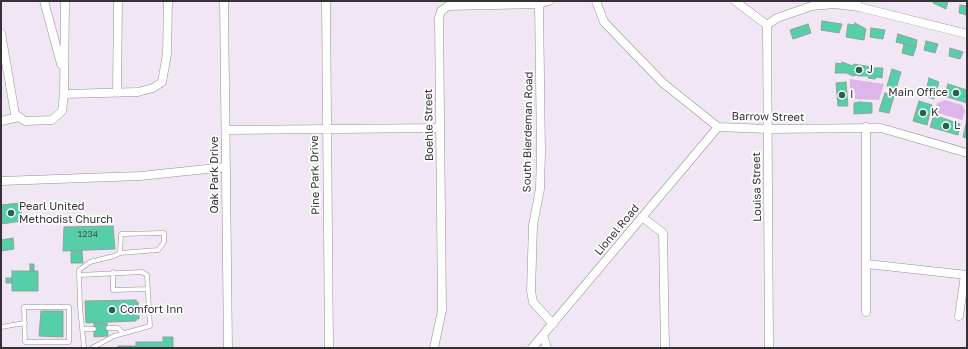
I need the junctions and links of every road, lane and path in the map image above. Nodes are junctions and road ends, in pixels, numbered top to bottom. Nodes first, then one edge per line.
1 (44, 1) edge
2 (65, 1) edge
3 (118, 1) edge
4 (168, 1) edge
5 (224, 1) edge
6 (326, 1) edge
7 (548, 1) edge
8 (596, 1) edge
9 (735, 1) edge
10 (474, 3) edge
11 (539, 4) junction
12 (857, 4) edge
13 (767, 25) junction
14 (1, 33) edge
15 (967, 34) edge
16 (64, 75) junction
17 (117, 93) junction
18 (64, 94) junction
19 (18, 117) junction
20 (1, 120) edge
21 (718, 127) junction
22 (866, 127) junction
23 (440, 128) junction
24 (767, 129) junction
25 (226, 130) junction
26 (326, 130) junction
27 (967, 152) edge
28 (226, 167) junction
29 (1, 181) edge
30 (642, 217) junction
31 (120, 253) junction
32 (867, 264) junction
33 (113, 272) junction
34 (79, 275) junction
35 (966, 275) edge
36 (148, 289) junction
37 (866, 312) dead end
38 (959, 316) dead end
39 (25, 324) junction
40 (552, 324) junction
41 (1, 327) edge
42 (108, 328) dead end
43 (83, 329) junction
44 (94, 329) dead end
45 (123, 334) junction
46 (543, 336) junction
47 (84, 348) edge
48 (92, 348) edge
49 (228, 348) edge
50 (329, 348) edge
51 (434, 348) edge
52 (532, 348) edge
53 (547, 348) edge
54 (665, 348) edge
55 (769, 348) edge

1 - 16 street
2 - 16 street
3 - 17 street
4 - 17 street
5 - 25 street, Oak Park Drive
6 - 26 street, Pine Park Drive
7 - 11 street, Boehle Street
8 - 21 street, Barrow Street
9 - 13 street
10 - 11 street, Boehle Street
10 - 23 street, Boehle Street
11 - 40 street, South Bierdeman Road
12 - 13 street
12 - 15 street
13 - 24 street, Louisa Street
14 - 19 street
16 - 18 street
17 - 18 street
18 - 19 street
19 - 20 street
21 - 24 street, Barrow Street
21 - 30 street, Lionel Road
22 - 24 street, Barrow Street
22 - 27 street, Barrow Street
22 - 32 street
23 - 26 street
23 - 51 street, Boehle Street
24 - 55 street, Louisa Street
25 - 26 street
25 - 28 street, Oak Park Drive
26 - 50 street, Pine Park Drive
28 - 29 street
28 - 49 street, Oak Park Drive
30 - 40 street, Lionel Road
30 - 54 street
31 - 31 lane
31 - 34 lane
32 - 35 street
32 - 37 street
33 - 34 lane
33 - 36 lane
33 - 36 lane
34 - 43 lane
35 - 38 street
36 - 45 lane
39 - 39 lane
39 - 41 lane
40 - 46 street, Lionel Road
42 - 45 lane
43 - 44 lane
43 - 47 lane
45 - 48 lane
46 - 52 street, Lionel Road
46 - 53 street

